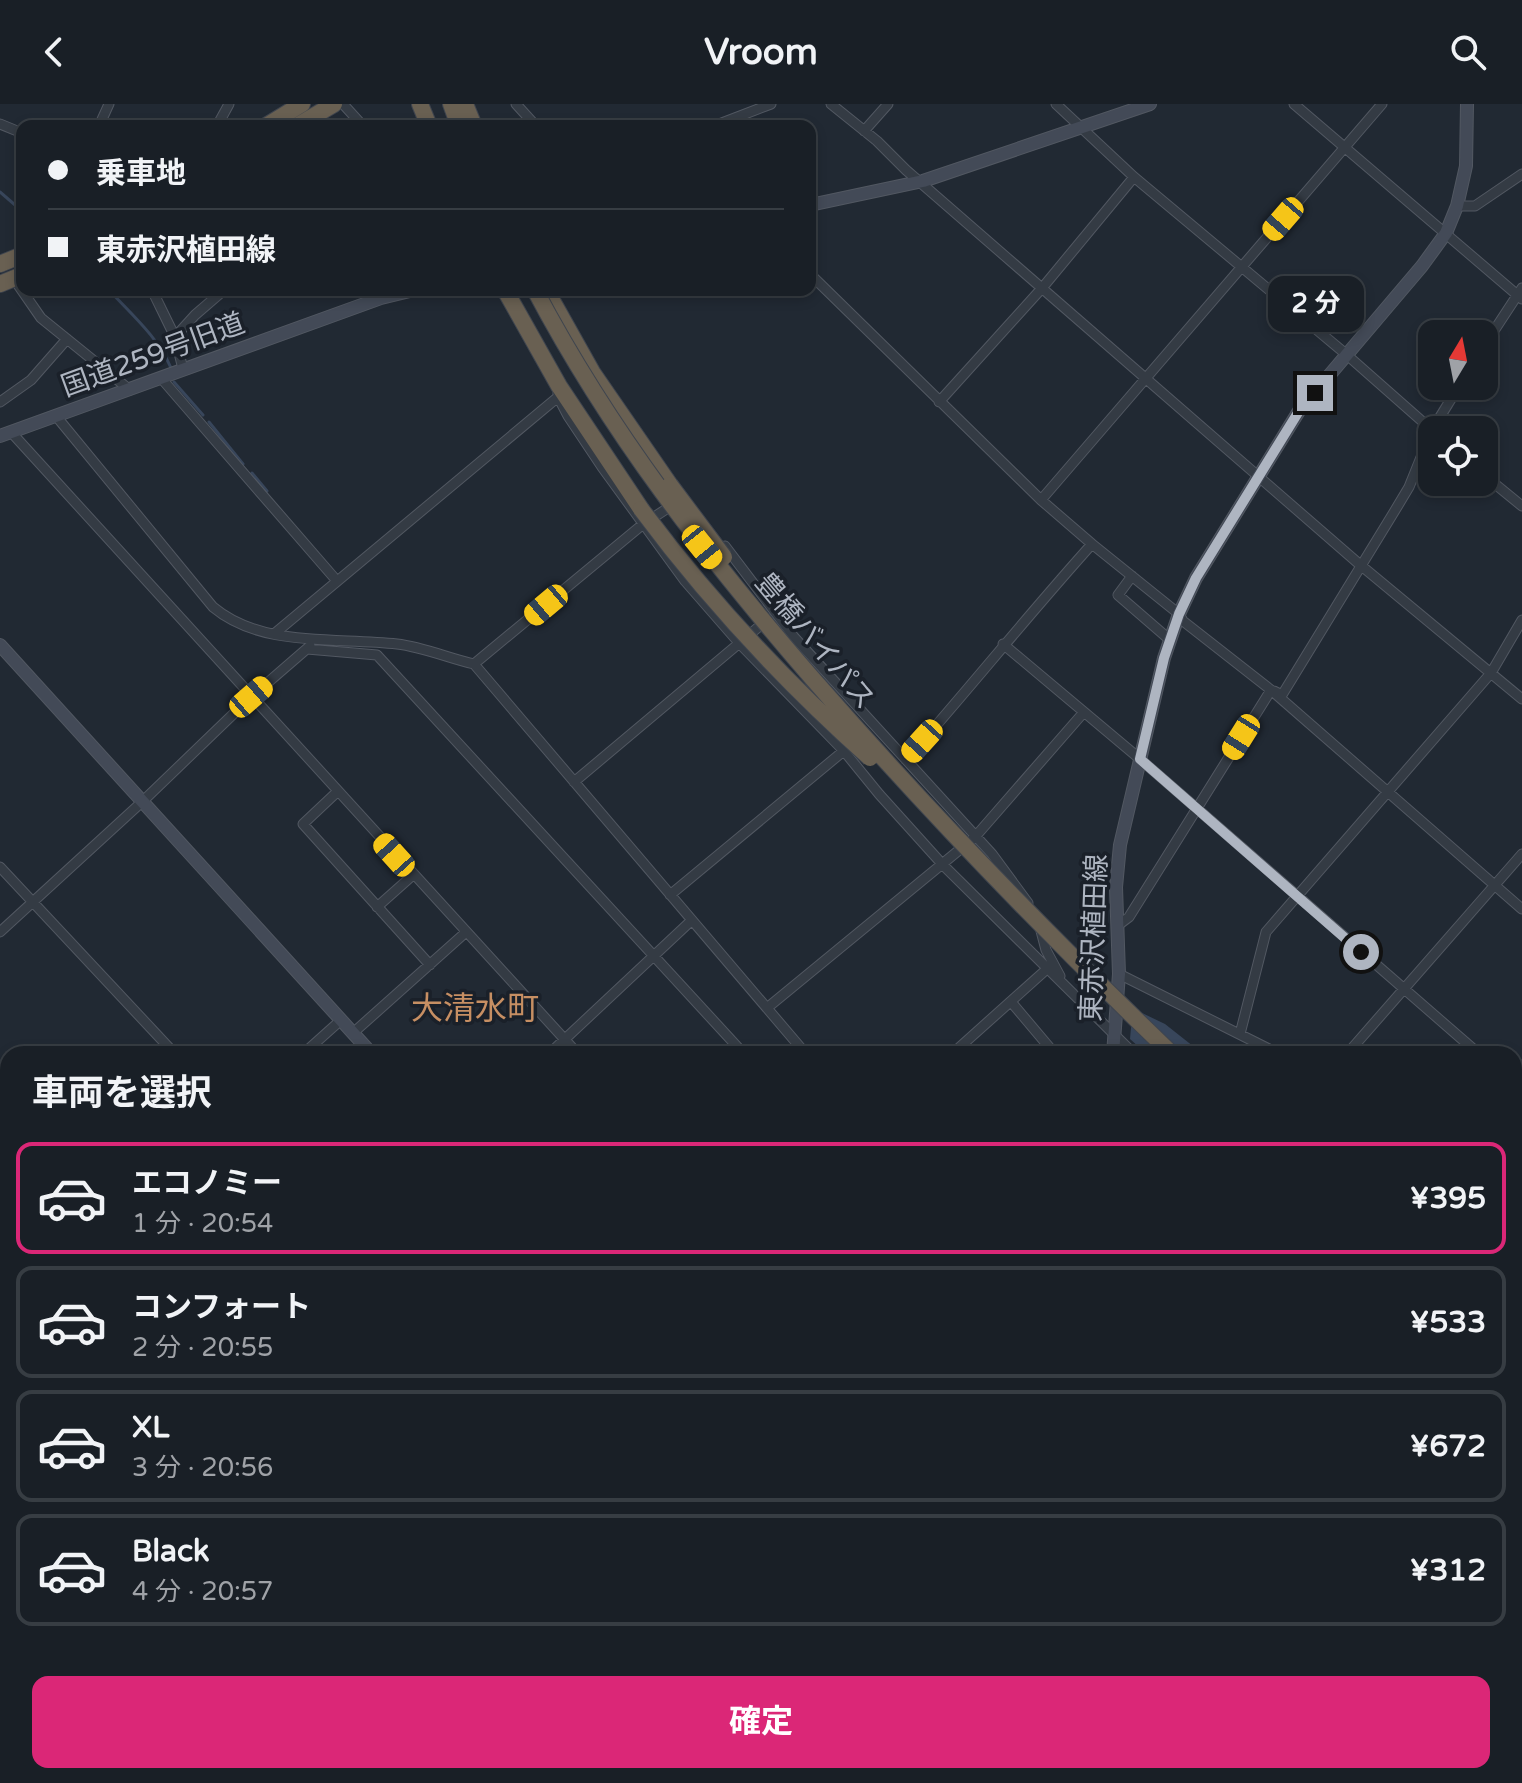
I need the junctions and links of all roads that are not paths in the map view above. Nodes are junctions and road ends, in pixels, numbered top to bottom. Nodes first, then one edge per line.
1 (302, 104) edge
2 (334, 104) edge
3 (343, 104) edge
4 (516, 104) edge
5 (771, 104) edge
6 (831, 104) edge
7 (888, 104) edge
8 (1056, 104) edge
9 (1150, 104) edge
10 (1294, 104) edge
11 (1382, 104) edge
12 (1467, 104) edge
13 (276, 120) edge
14 (307, 120) edge
15 (358, 120) edge
16 (531, 120) edge
17 (730, 120) edge
18 (1083, 128) junction
19 (864, 131) junction
20 (1345, 147) junction
21 (1522, 174) edge
22 (1134, 177) junction
23 (923, 181) junction
24 (816, 204) edge
25 (1457, 206) junction
26 (1446, 233) junction
27 (1242, 267) junction
28 (816, 280) edge
29 (1043, 287) junction
30 (1520, 294) edge
31 (25, 296) edge
32 (155, 296) edge
33 (217, 296) edge
34 (389, 296) edge
35 (508, 296) edge
36 (538, 296) edge
37 (549, 296) edge
38 (1498, 326) edge
39 (175, 337) junction
40 (67, 339) junction
41 (1347, 355) junction
42 (183, 369) junction
43 (592, 372) junction
44 (1146, 377) junction
45 (161, 378) junction
46 (130, 390) junction
47 (558, 392) junction
48 (0, 402) edge
49 (939, 402) junction
50 (56, 416) junction
51 (1418, 418) edge
52 (6, 434) edge
53 (1418, 465) edge
54 (1260, 475) junction
55 (1498, 486) edge
56 (688, 496) junction
57 (1041, 500) junction
58 (1522, 506) edge
59 (642, 517) junction
60 (1092, 544) junction
61 (1360, 565) junction
62 (1132, 576) junction
63 (337, 581) junction
64 (774, 614) junction
65 (1179, 614) junction
66 (1522, 620) edge
67 (274, 634) junction
68 (778, 638) junction
69 (1170, 640) junction
70 (309, 644) junction
71 (740, 644) junction
72 (1003, 644) junction
73 (0, 645) edge
74 (474, 664) junction
75 (1491, 673) junction
76 (1271, 690) junction
77 (251, 697) junction
78 (1522, 699) edge
79 (1084, 712) junction
80 (875, 727) junction
81 (844, 751) junction
82 (1140, 759) junction
83 (906, 760) junction
84 (574, 782) junction
85 (337, 792) junction
86 (1388, 793) junction
87 (143, 801) junction
88 (1196, 808) junction
89 (940, 820) junction
90 (975, 837) junction
91 (1522, 854) edge
92 (943, 865) junction
93 (0, 867) edge
94 (413, 875) junction
95 (1495, 885) junction
96 (670, 895) junction
97 (1297, 896) junction
98 (34, 901) junction
99 (377, 907) junction
100 (1522, 909) edge
101 (692, 920) junction
102 (1117, 926) junction
103 (0, 932) edge
104 (465, 933) junction
105 (655, 955) junction
106 (430, 965) junction
107 (1048, 968) junction
108 (1119, 974) junction
109 (1403, 989) junction
110 (1071, 991) junction
111 (1012, 1003) junction
112 (767, 1008) junction
113 (341, 1020) junction
114 (353, 1033) junction
115 (1240, 1034) junction
116 (1115, 1038) junction
117 (565, 1040) junction
118 (168, 1046) edge
119 (312, 1046) edge
120 (365, 1046) edge
121 (558, 1046) edge
122 (571, 1046) edge
123 (737, 1046) edge
124 (799, 1046) edge
125 (961, 1046) edge
126 (1048, 1046) edge
127 (1114, 1046) edge
128 (1124, 1046) edge
129 (1164, 1046) edge
130 (1263, 1046) edge
131 (1354, 1046) edge
132 (1470, 1046) edge

1 - 13 highway
2 - 14 highway
3 - 15 street
4 - 16 street
5 - 17 street
6 - 19 street
7 - 19 street
8 - 18 street
9 - 18 street
10 - 20 street
11 - 20 street
12 - 25 street, 東赤沢植田線
18 - 22 street
18 - 23 street
19 - 23 street
20 - 26 street
20 - 27 street
21 - 25 street
22 - 27 street
22 - 29 street
23 - 24 street
23 - 29 street
25 - 26 street, 東赤沢植田線
26 - 30 street
26 - 41 street, 東赤沢植田線
27 - 41 street
27 - 44 street
28 - 49 street
29 - 44 street
29 - 49 street
30 - 38 street
31 - 40 street
32 - 39 street
33 - 39 street
34 - 42 street, 国道259号旧道
35 - 47 highway
36 - 68 highway, 豊橋バイパス, bridge
37 - 43 highway
39 - 42 street
40 - 46 street
40 - 48 street
41 - 51 street
41 - 54 street, 東赤沢植田線
42 - 45 street, 国道259号旧道
43 - 56 street
43 - 68 highway, bridge
44 - 54 street
44 - 57 street
45 - 46 street, 国道259号旧道
45 - 63 street
46 - 50 street, 国道259号旧道
47 - 59 highway
47 - 63 street
49 - 57 street
50 - 52 street, 国道259号旧道
50 - 67 street
52 - 77 street
53 - 61 street
54 - 61 street
54 - 65 street, 東赤沢植田線
55 - 58 street
56 - 59 street
56 - 64 street
57 - 60 street
59 - 71 street
59 - 74 street
59 - 89 highway, bridge
60 - 62 street
60 - 72 street
61 - 75 street
61 - 76 street
62 - 65 street
62 - 69 street
63 - 67 street
64 - 71 street
64 - 80 street
65 - 69 street, 東赤沢植田線
65 - 76 street
66 - 75 street
67 - 70 street
68 - 89 highway, 豊橋バイパス, bridge
69 - 82 street, 東赤沢植田線
70 - 74 street
70 - 77 street
70 - 105 street
71 - 81 street
71 - 84 street
72 - 79 street
72 - 83 street
73 - 87 street
74 - 84 street
75 - 78 street
75 - 86 street
76 - 86 street
76 - 88 street
77 - 85 street
77 - 87 street
79 - 82 street
79 - 90 street
80 - 81 street
80 - 83 street
81 - 92 street
81 - 96 street
82 - 88 street
82 - 102 street, 東赤沢植田線
83 - 90 street
84 - 96 street
85 - 94 street
85 - 99 street
86 - 95 street
86 - 97 street
87 - 98 street
87 - 113 street
88 - 97 street
88 - 102 street
89 - 129 highway, 豊橋バイパス, bridge
90 - 92 street
90 - 110 street
91 - 95 street
92 - 107 street
92 - 112 street
93 - 98 street
94 - 99 street
94 - 104 street
95 - 100 street
95 - 109 street
96 - 101 street
97 - 109 street
97 - 115 street
98 - 103 street
98 - 118 street
99 - 106 street
101 - 105 street
101 - 112 street
102 - 108 street, 東赤沢植田線
104 - 106 street
104 - 117 street
105 - 117 street
105 - 123 street
106 - 114 street
107 - 110 street
107 - 111 street
108 - 115 street
108 - 116 street, 東赤沢植田線
109 - 131 street
109 - 132 street
110 - 116 street
111 - 125 street
111 - 126 street
112 - 124 street
113 - 114 street
113 - 119 street
114 - 120 street
115 - 130 street
116 - 127 street, 東赤沢植田線
116 - 128 street
117 - 121 street
117 - 122 street

